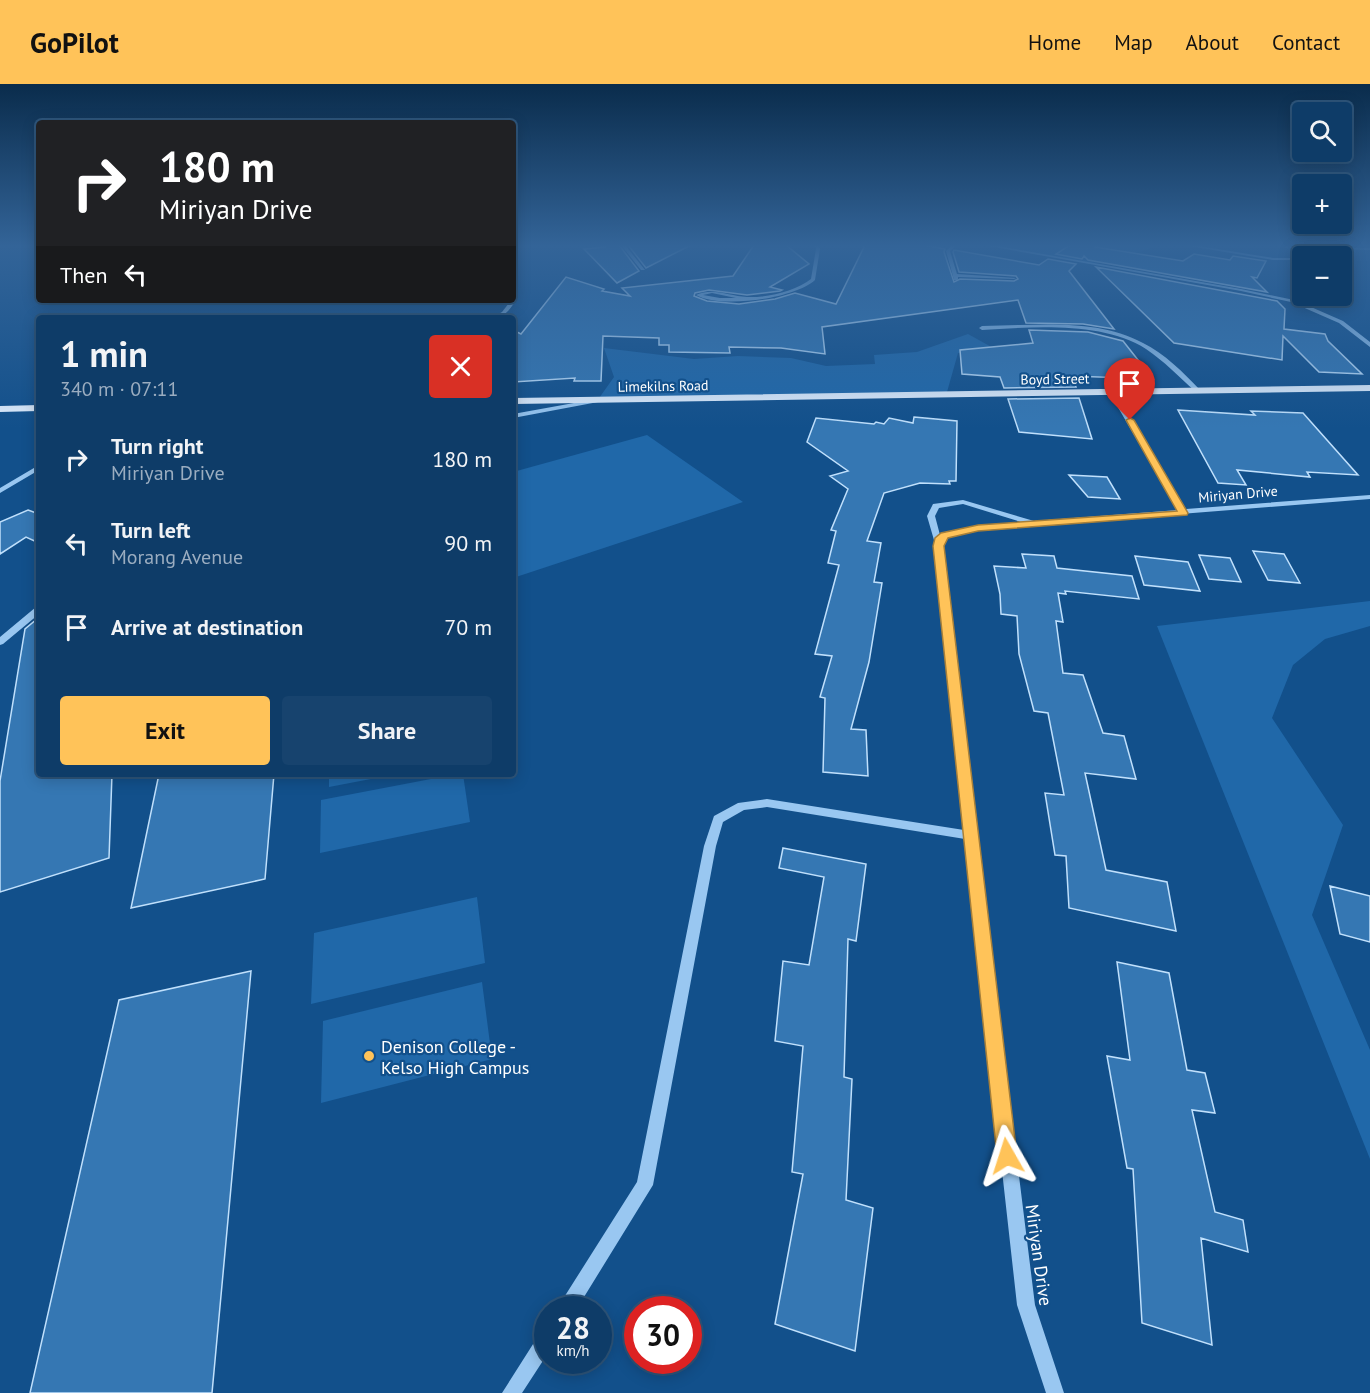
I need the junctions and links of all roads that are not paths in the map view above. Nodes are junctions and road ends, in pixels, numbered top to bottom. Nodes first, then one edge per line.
1 (1306, 306) edge
2 (982, 328) dead end
3 (1370, 345) edge
4 (1370, 388) edge
5 (1197, 390) junction
6 (1112, 392) junction
7 (813, 396) joint
8 (597, 400) junction
9 (516, 401) edge
10 (36, 408) edge
11 (0, 409) edge
12 (516, 415) edge
13 (36, 469) edge
14 (0, 491) edge
15 (1370, 497) edge
16 (1184, 513) junction
17 (1036, 524) junction
18 (939, 546) junction
19 (36, 612) edge
20 (0, 642) edge
21 (970, 835) junction
22 (574, 1296) edge
23 (534, 1358) edge
24 (511, 1393) edge
25 (1054, 1393) edge

1 - 3 street
2 - 5 street
4 - 5 main road, Boyd Street
5 - 6 main road, Boyd Street
6 - 7 main road, Boyd Street
6 - 16 street
7 - 8 main road, Limekilns Road
8 - 9 main road, Limekilns Road
8 - 12 street
10 - 11 main road
13 - 14 street
15 - 16 street, Miriyan Drive
16 - 17 street, Miriyan Drive
17 - 18 street, Miriyan Drive
17 - 18 street, Miriyan Drive
18 - 21 street, Miriyan Drive
19 - 20 street
21 - 22 street
21 - 25 street, Miriyan Drive
23 - 24 street

